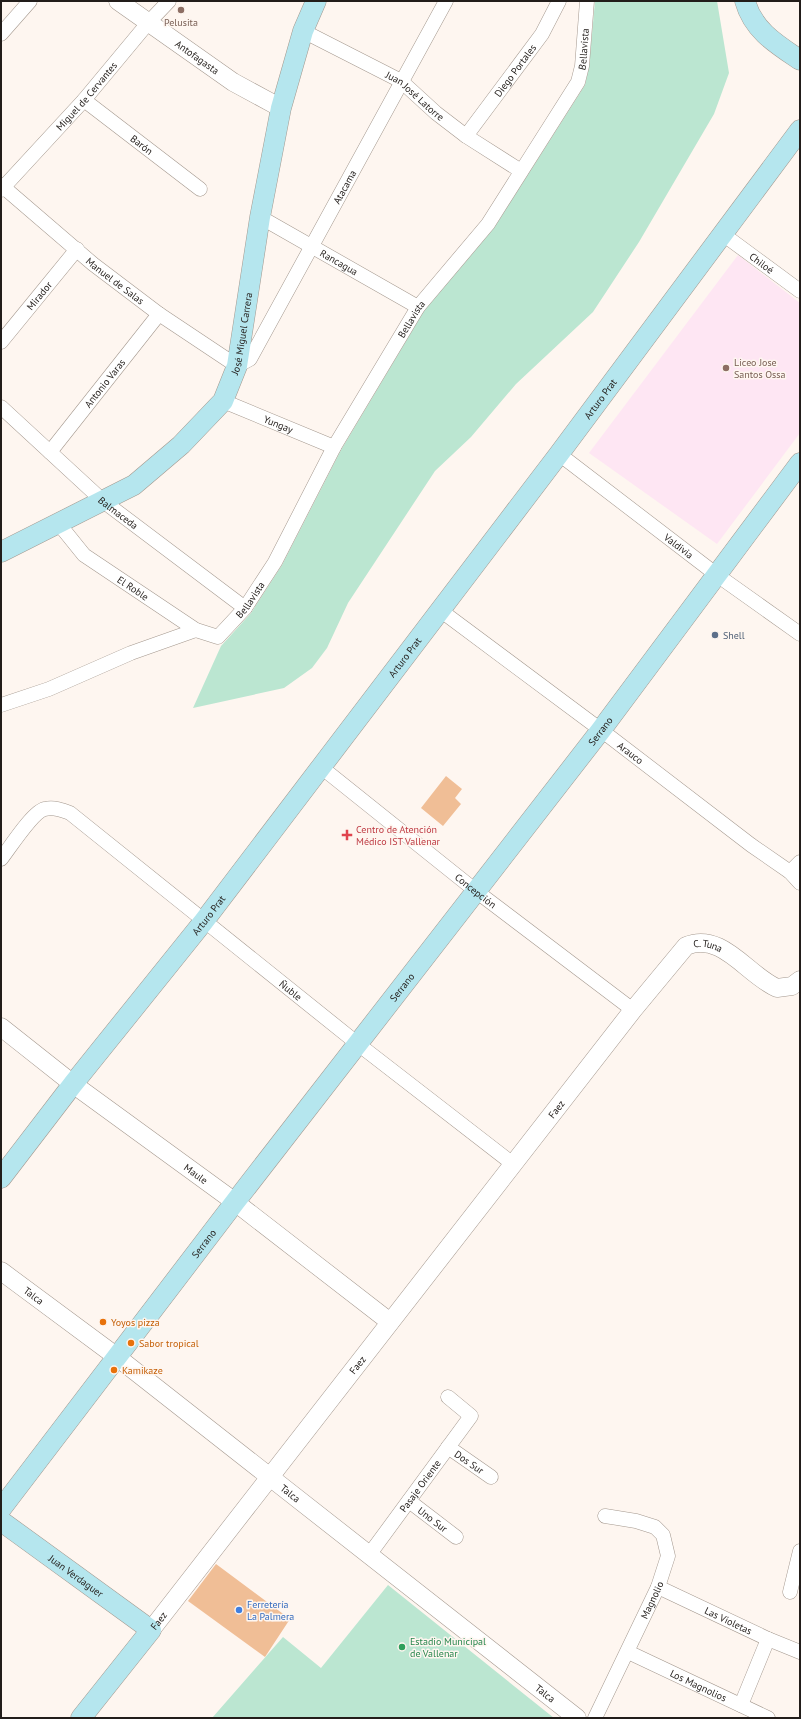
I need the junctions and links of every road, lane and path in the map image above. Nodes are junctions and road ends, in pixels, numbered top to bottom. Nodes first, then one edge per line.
1 (30, 1) edge
2 (118, 1) edge
3 (169, 1) edge
4 (316, 1) edge
5 (446, 1) edge
6 (559, 1) edge
7 (587, 1) edge
8 (747, 3) edge
9 (148, 23) junction
10 (303, 32) junction
11 (1, 34) edge
12 (800, 60) edge
13 (401, 81) junction
14 (84, 100) junction
15 (281, 108) junction
16 (800, 130) edge
17 (466, 136) junction
18 (521, 171) junction
19 (2, 187) edge
20 (200, 189) dead end
21 (260, 217) junction
22 (724, 235) junction
23 (311, 247) junction
24 (77, 249) junction
25 (800, 291) edge
26 (418, 307) junction
27 (159, 314) junction
28 (1, 342) edge
29 (237, 366) junction
30 (223, 401) junction
31 (1, 407) edge
32 (334, 447) junction
33 (50, 452) junction
34 (559, 454) junction
35 (800, 463) edge
36 (103, 501) junction
37 (59, 524) junction
38 (1, 552) edge
39 (717, 574) junction
40 (245, 608) junction
41 (440, 610) junction
42 (196, 630) junction
43 (800, 634) edge
44 (218, 637) joint
45 (1, 705) edge
46 (601, 730) junction
47 (321, 767) junction
48 (1, 859) edge
49 (800, 862) edge
50 (790, 872) junction
51 (800, 883) edge
52 (476, 891) junction
53 (204, 921) junction
54 (800, 980) edge
55 (633, 1010) junction
56 (1, 1027) edge
57 (358, 1044) junction
58 (73, 1084) junction
59 (513, 1164) junction
60 (1, 1178) edge
61 (235, 1202) junction
62 (1, 1271) edge
63 (390, 1322) junction
64 (117, 1357) junction
65 (448, 1397) dead end
66 (448, 1447) junction
67 (270, 1477) junction
68 (491, 1477) dead end
69 (409, 1501) junction
70 (1, 1509) edge
71 (605, 1516) dead end
72 (1, 1521) edge
73 (456, 1537) dead end
74 (800, 1551) edge
75 (369, 1555) junction
76 (658, 1587) junction
77 (790, 1592) dead end
78 (152, 1630) junction
79 (768, 1639) junction
80 (628, 1652) junction
81 (800, 1652) edge
82 (741, 1705) junction
83 (81, 1718) edge
84 (578, 1718) edge
85 (595, 1718) edge
86 (768, 1718) edge

1 - 11 street
2 - 9 street, Antofagasta
3 - 9 street, Miguel de Cervantes
4 - 10 main road, José Miguel Carrera
5 - 13 street, Atacama
6 - 17 street, Diego Portales
7 - 18 street, Bellavista
8 - 12 main road
9 - 14 street, Miguel de Cervantes
9 - 15 street, Antofagasta
10 - 13 street, Juan José Latorre
10 - 15 main road, José Miguel Carrera
13 - 17 street, Juan José Latorre
13 - 23 street, Atacama
14 - 19 street, Miguel de Cervantes
14 - 20 street, Barón
15 - 21 main road, José Miguel Carrera
16 - 22 main road, Arturo Prat
17 - 18 street, Juan José Latorre
18 - 26 street, Bellavista
19 - 24 street, Manuel de Salas
21 - 23 street, Rancagua
21 - 29 main road, José Miguel Carrera
22 - 25 street, Chiloé
22 - 34 main road, Arturo Prat
23 - 26 street, Rancagua
23 - 29 street, Atacama
24 - 27 street, Manuel de Salas
24 - 28 street, Mirador
26 - 32 street, Bellavista
27 - 29 street, Manuel de Salas
27 - 33 street, Antonio Varas
29 - 30 main road, José Miguel Carrera
30 - 32 street, Yungay
30 - 36 main road, José Miguel Carrera
31 - 33 street, Balmaceda
32 - 40 street, Bellavista
33 - 36 street, Balmaceda
34 - 39 street, Valdivia
34 - 41 main road, Arturo Prat
35 - 39 main road, Serrano
36 - 37 main road, José Miguel Carrera
36 - 40 street, Balmaceda
37 - 38 main road, José Miguel Carrera
37 - 42 street, El Roble
39 - 43 street, Valdivia
39 - 46 main road, Serrano
40 - 44 street, Bellavista
41 - 46 street, Arauco
41 - 47 main road, Arturo Prat
42 - 44 street, El Roble
42 - 45 street
46 - 50 street, Arauco
46 - 52 main road, Serrano
47 - 52 street, Concepción
47 - 53 main road, Arturo Prat
48 - 53 street, Ñuble
49 - 50 street
50 - 51 street, Arauco
52 - 55 street, Concepción
52 - 57 main road, Serrano
53 - 57 street, Ñuble
53 - 58 main road, Arturo Prat
54 - 55 street, C. Tuna
55 - 59 street, Faez
56 - 58 street, Maule
57 - 59 street, Ñuble
57 - 61 main road, Serrano
58 - 60 main road, Arturo Prat
58 - 61 street, Maule
59 - 63 street, Faez
61 - 63 street, Maule
61 - 64 main road, Serrano
62 - 64 street, Talca
63 - 67 street, Faez
64 - 67 street, Talca
64 - 70 main road, Serrano
65 - 66 street, Pasaje Oriente
66 - 68 street, Dos Sur
66 - 69 street, Pasaje Oriente
67 - 75 street, Talca
67 - 78 street, Faez
69 - 73 street, Uno Sur
69 - 75 street, Pasaje Oriente
71 - 76 street, Magnolio
72 - 78 main road, Juan Verdaguer
74 - 77 street
75 - 84 street, Talca
76 - 79 street, Las Violetas
76 - 80 street, Magnolio
78 - 83 main road, Faez
79 - 81 street, Las Violetas
79 - 82 street
80 - 82 street, Los Magnolios
80 - 85 street, Magnolio
82 - 86 street, Los Magnolios

